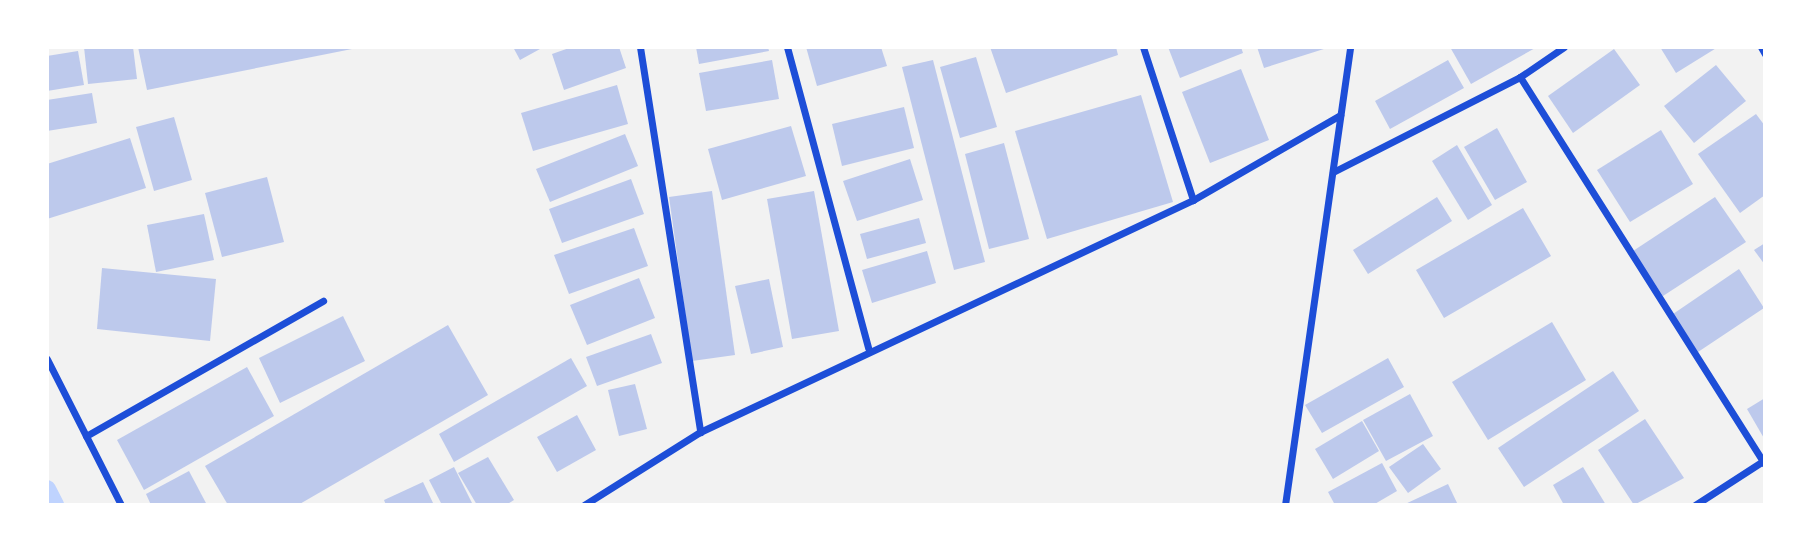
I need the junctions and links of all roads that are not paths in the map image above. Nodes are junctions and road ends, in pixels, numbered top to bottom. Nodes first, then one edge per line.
1 (640, 47) edge
2 (787, 47) edge
3 (1143, 47) edge
4 (1350, 47) edge
5 (1564, 47) edge
6 (1760, 47) edge
7 (1765, 54) edge
8 (1520, 77) junction
9 (1340, 115) junction
10 (1333, 172) junction
11 (1192, 200) junction
12 (323, 301) dead end
13 (868, 348) junction
14 (47, 359) edge
15 (700, 432) junction
16 (86, 436) junction
17 (1764, 463) edge
18 (121, 505) edge
19 (584, 505) edge
20 (1284, 505) edge
21 (1695, 505) edge

1 - 15 street
2 - 13 street
3 - 11 street
4 - 9 street
5 - 8 street
6 - 7 street
8 - 10 street
8 - 17 street
9 - 10 street
9 - 11 street
10 - 20 street
11 - 13 street
12 - 16 street
13 - 15 street
14 - 16 street
15 - 19 street
16 - 18 street
17 - 21 street

